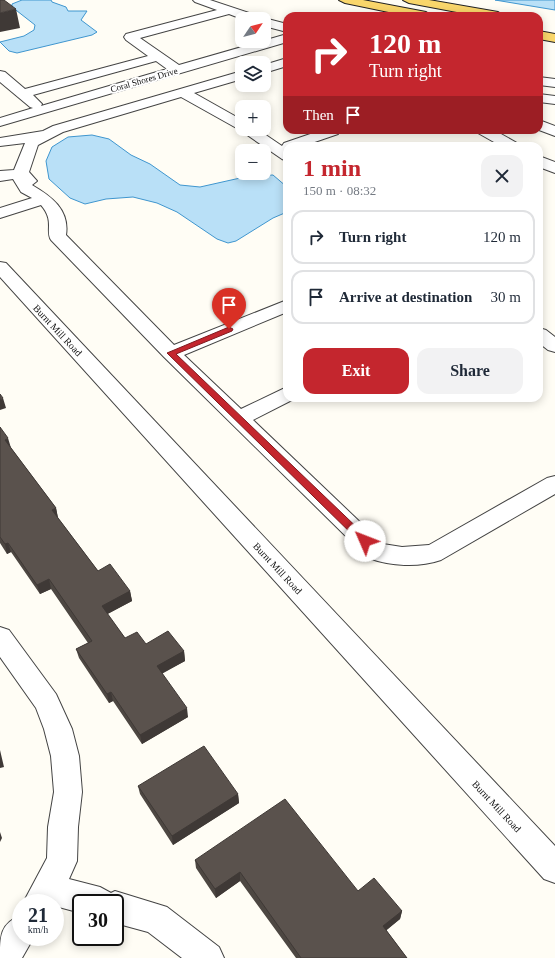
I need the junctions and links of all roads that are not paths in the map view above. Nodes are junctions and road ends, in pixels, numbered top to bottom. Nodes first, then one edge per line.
1 (199, 0) edge
2 (345, 0) edge
3 (409, 0) edge
4 (228, 11) junction
5 (406, 12) edge
6 (476, 12) edge
7 (235, 13) edge
8 (271, 24) edge
9 (283, 27) edge
10 (543, 36) edge
11 (555, 38) edge
12 (283, 39) edge
13 (158, 57) junction
14 (283, 63) edge
15 (271, 67) edge
16 (178, 70) junction
17 (0, 75) edge
18 (235, 77) edge
19 (543, 81) edge
20 (555, 83) edge
21 (183, 92) junction
22 (23, 94) junction
23 (543, 98) edge
24 (555, 100) edge
25 (42, 110) junction
26 (0, 122) edge
27 (235, 122) edge
28 (543, 126) edge
29 (555, 132) edge
30 (323, 134) edge
31 (490, 134) edge
32 (46, 135) junction
33 (260, 136) edge
34 (0, 142) edge
35 (304, 142) edge
36 (504, 142) edge
37 (283, 149) edge
38 (543, 163) edge
39 (555, 168) edge
40 (21, 173) junction
41 (0, 176) edge
42 (38, 195) junction
43 (0, 201) edge
44 (0, 212) edge
45 (0, 267) edge
46 (283, 308) edge
47 (543, 337) edge
48 (555, 346) edge
49 (171, 353) junction
50 (283, 396) edge
51 (238, 418) junction
52 (555, 484) edge
53 (0, 637) edge
54 (555, 868) edge
55 (45, 894) edge
56 (124, 909) edge
57 (12, 945) edge
58 (4, 958) edge
59 (208, 958) edge

1 - 4 street
2 - 5 main road
3 - 6 main road
4 - 7 street
4 - 13 street
8 - 9 street
10 - 11 main road
12 - 16 street, Coral Shores Drive
13 - 16 street
13 - 22 street
14 - 15 street
16 - 25 street, Coral Shores Drive
17 - 22 street
18 - 21 street
19 - 20 street
21 - 27 street
21 - 32 street
22 - 25 street
23 - 24 street
25 - 26 street, Coral Shores Drive
28 - 29 street
30 - 35 street
31 - 36 street
32 - 34 street
32 - 40 street
33 - 37 street
38 - 39 street
40 - 41 street
40 - 42 street
42 - 43 street
42 - 44 street
42 - 49 street
45 - 54 street, Burnt Mill Road
46 - 49 street
47 - 48 street
49 - 51 street
50 - 51 street
51 - 52 street
53 - 55 street
56 - 59 street
57 - 58 street

